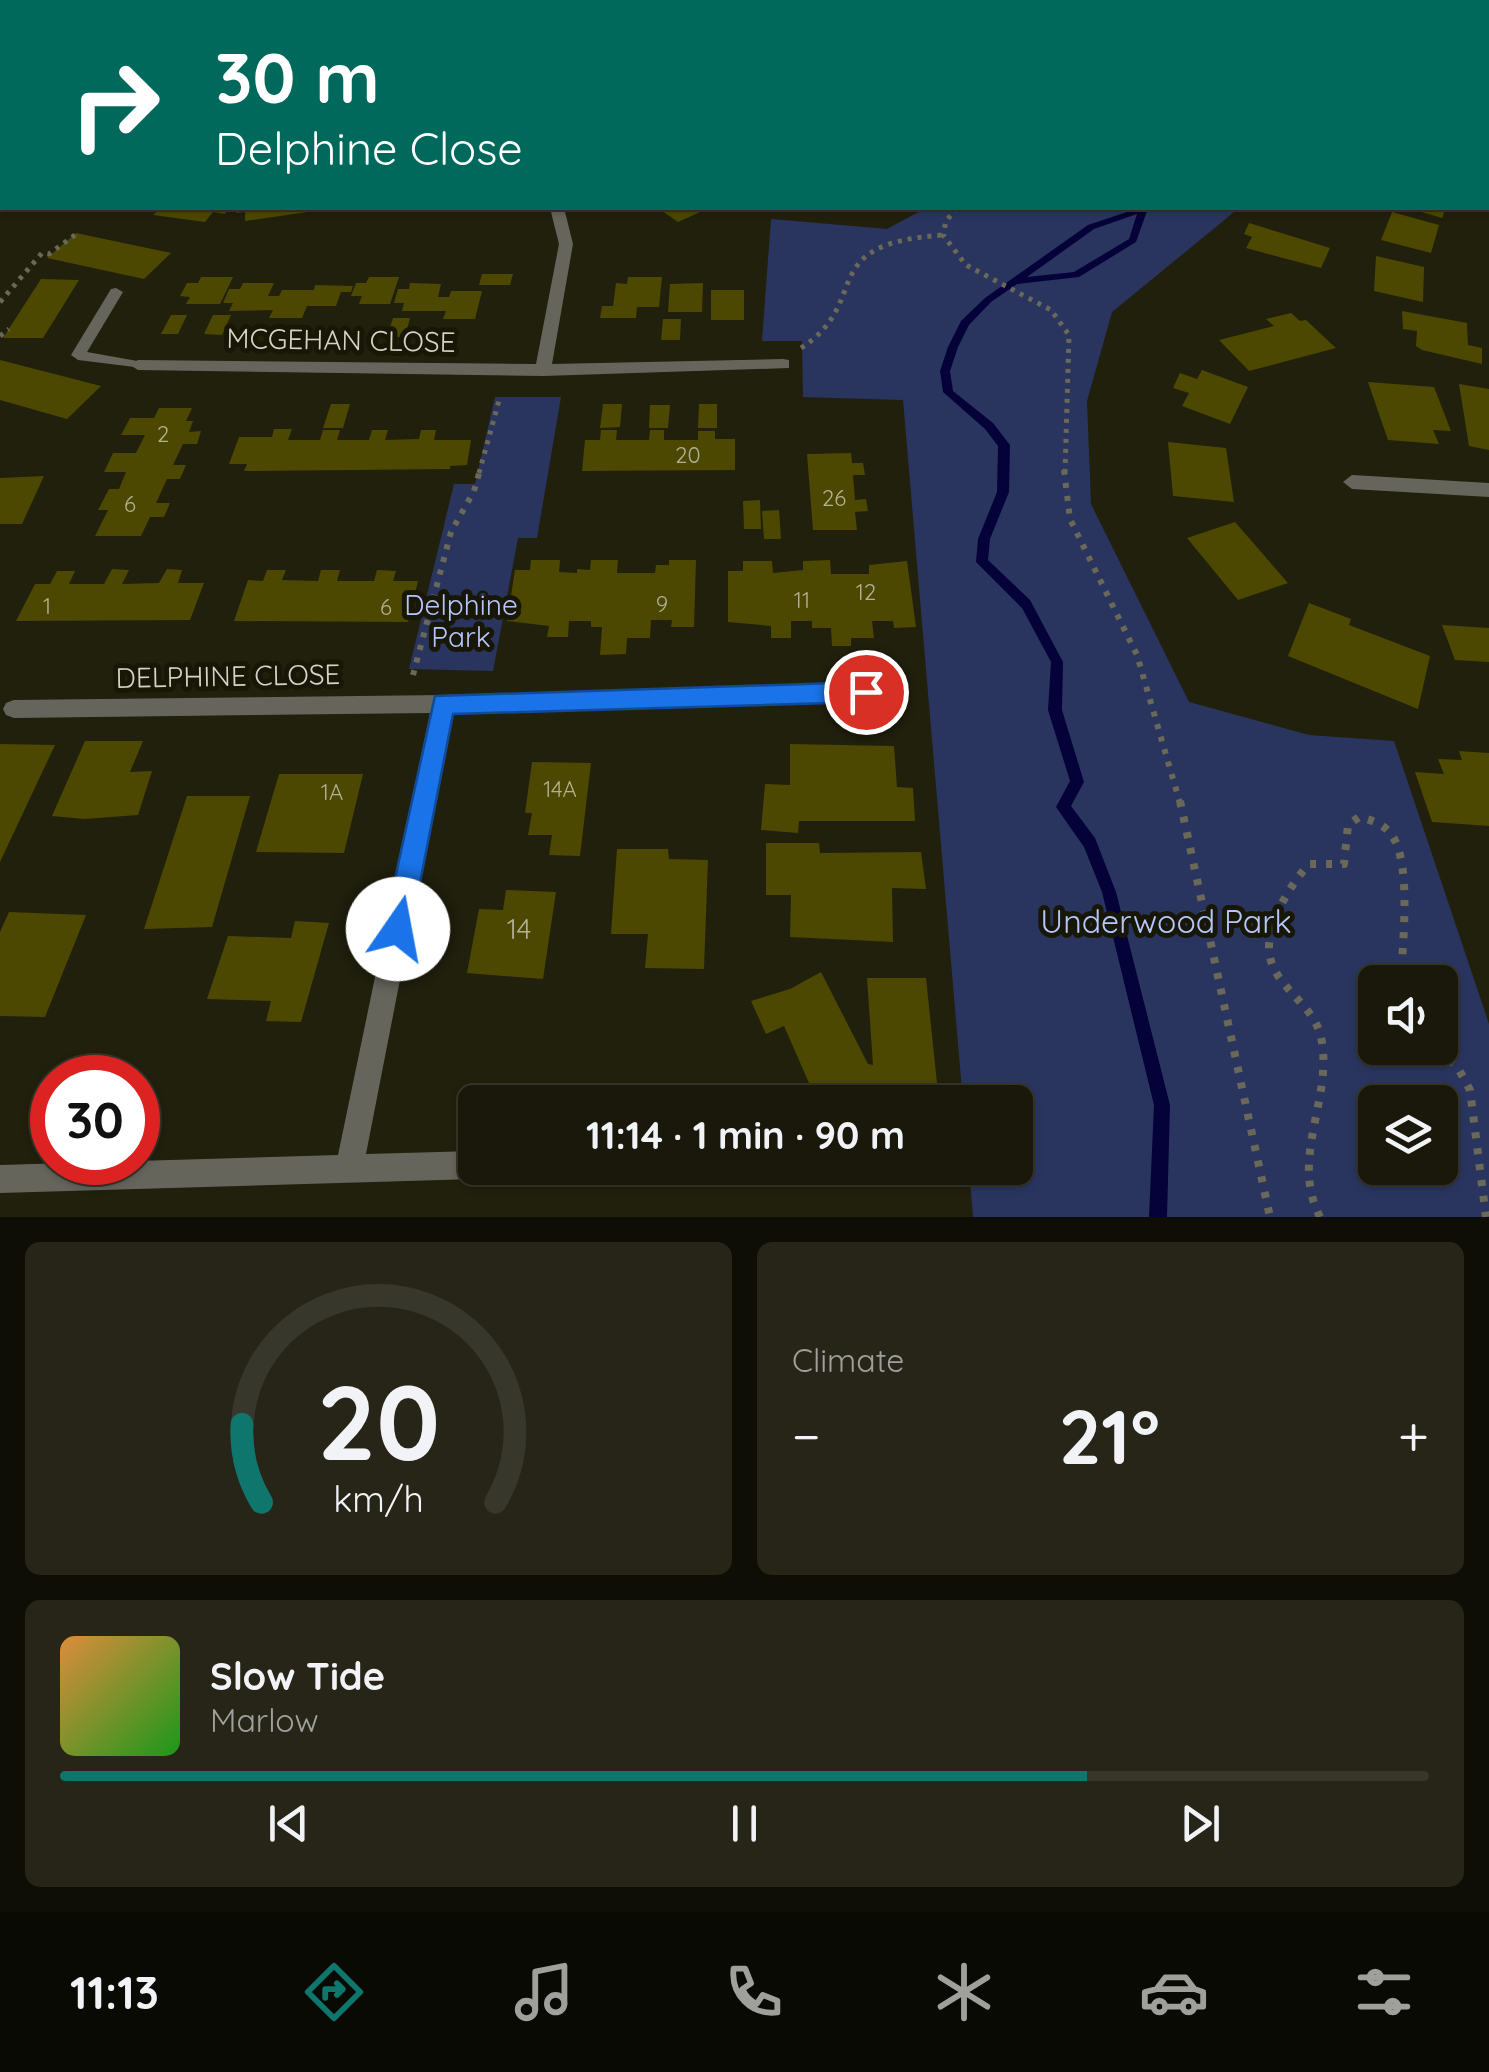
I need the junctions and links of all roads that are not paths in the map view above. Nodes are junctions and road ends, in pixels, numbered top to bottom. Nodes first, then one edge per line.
1 (558, 210) edge
2 (116, 292) dead end
3 (782, 364) dead end
4 (138, 365) joint
5 (543, 370) junction
6 (1352, 482) dead end
7 (1489, 490) edge
8 (866, 692) dead end
9 (443, 704) junction
10 (14, 709) dead end
11 (458, 1166) edge
12 (349, 1169) junction
13 (0, 1179) edge

1 - 5 street
2 - 4 lane
3 - 5 street, MCGEHAN CLOSE
4 - 5 street, MCGEHAN CLOSE
6 - 7 street
8 - 9 street, DELPHINE CLOSE
9 - 10 street, DELPHINE CLOSE
9 - 12 street
11 - 12 street
12 - 13 street

